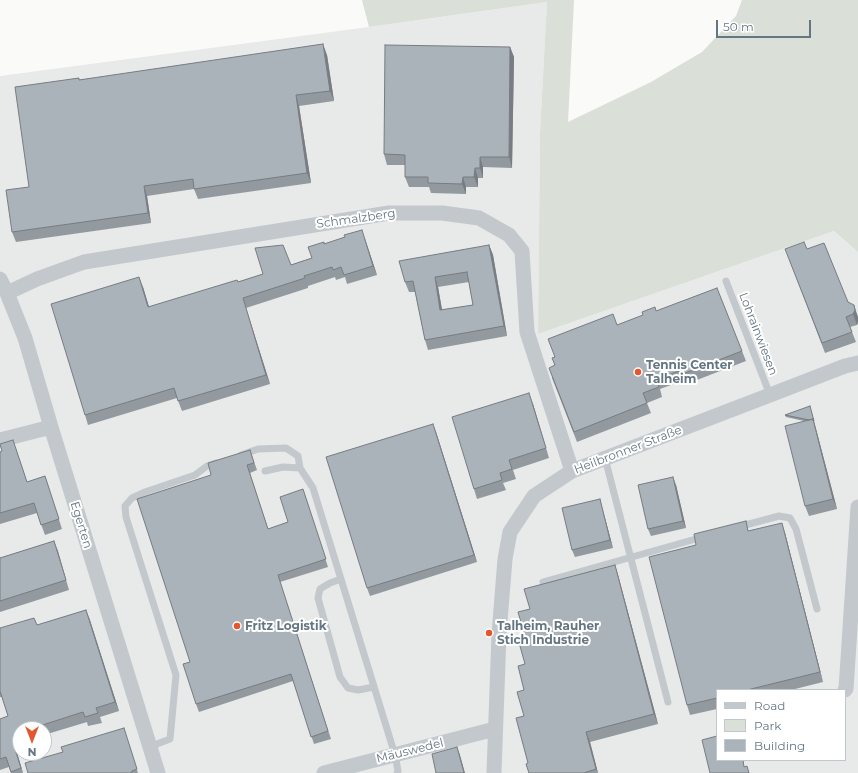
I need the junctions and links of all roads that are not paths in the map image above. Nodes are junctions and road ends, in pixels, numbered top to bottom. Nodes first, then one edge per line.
1 (0, 279) edge
2 (726, 281) dead end
3 (8, 293) junction
4 (858, 363) edge
5 (770, 396) junction
6 (51, 427) junction
7 (0, 440) edge
8 (236, 457) edge
9 (605, 458) junction
10 (222, 461) edge
11 (300, 468) junction
12 (265, 471) dead end
13 (572, 471) junction
14 (858, 507) edge
15 (735, 528) edge
16 (712, 534) edge
17 (631, 557) junction
18 (341, 579) junction
19 (544, 582) edge
20 (817, 609) dead end
21 (374, 687) junction
22 (846, 689) edge
23 (668, 702) dead end
24 (495, 729) junction
25 (150, 747) junction
26 (395, 755) junction
27 (158, 773) edge
28 (324, 773) edge
29 (397, 773) edge
30 (494, 773) edge

1 - 3 street, Egerten
2 - 5 lane, Lohrainwiesen
3 - 6 street, Egerten
3 - 13 street, Schmalzberg
4 - 5 street, Heilbronner Straße
5 - 9 street, Heilbronner Straße
6 - 7 street
6 - 25 street, Egerten
8 - 11 lane
9 - 13 street, Heilbronner Straße
9 - 17 lane
10 - 25 lane
11 - 12 lane
11 - 18 lane
13 - 24 street, Heilbronner Straße
14 - 22 street
15 - 20 lane
16 - 17 lane
17 - 19 lane
17 - 23 lane
18 - 21 lane
18 - 21 lane
21 - 26 lane
24 - 26 street, Mäuswedel
24 - 30 street, Heilbronner Straße
25 - 27 street, Egerten
26 - 28 street, Mäuswedel
26 - 29 lane

